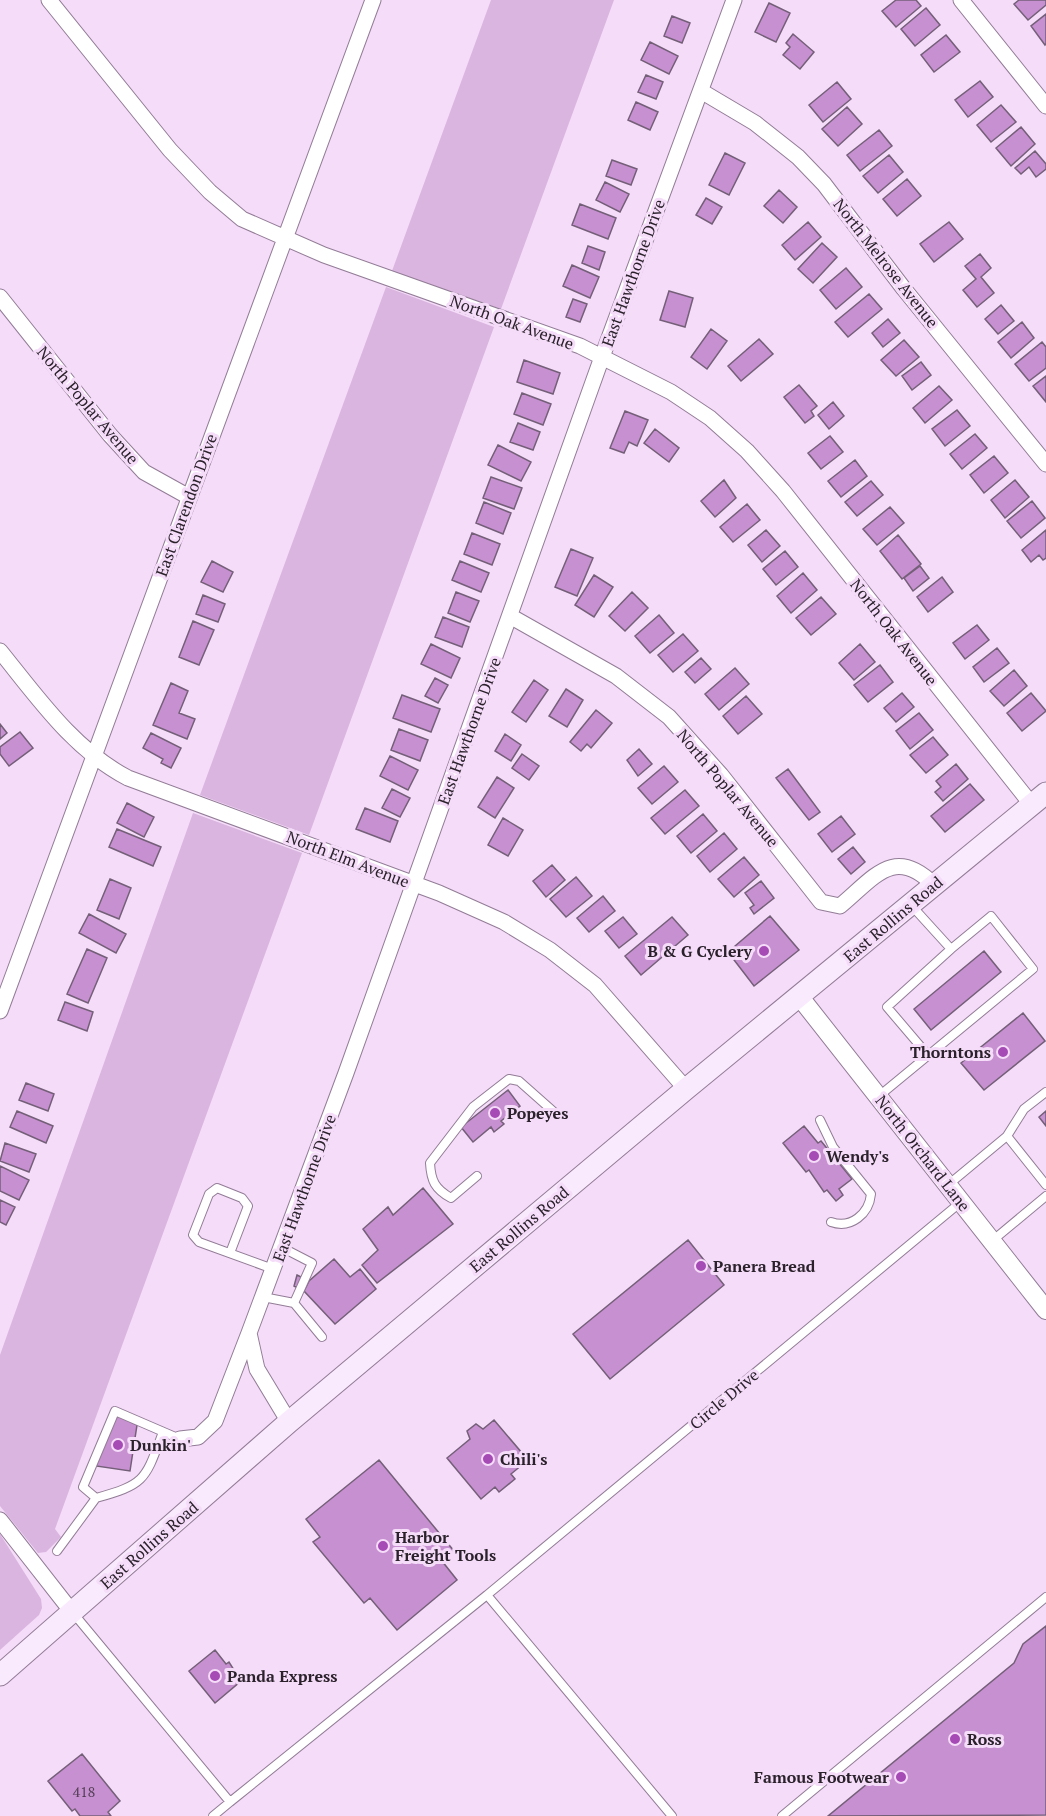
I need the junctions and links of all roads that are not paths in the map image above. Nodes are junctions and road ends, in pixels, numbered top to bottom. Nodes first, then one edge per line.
1 (49, 0) edge
2 (373, 0) edge
3 (734, 0) edge
4 (961, 0) edge
5 (701, 90) junction
6 (1046, 106) edge
7 (284, 239) junction
8 (0, 297) edge
9 (602, 357) junction
10 (1046, 464) edge
11 (189, 496) junction
12 (510, 616) junction
13 (0, 651) edge
14 (93, 756) junction
15 (1039, 799) edge
16 (414, 884) junction
17 (934, 885) junction
18 (911, 905) junction
19 (951, 949) junction
20 (3, 994) edge
21 (799, 996) junction
22 (0, 1011) edge
23 (927, 1054) junction
24 (686, 1089) junction
25 (1046, 1092) edge
26 (878, 1097) junction
27 (554, 1112) dead end
28 (819, 1120) dead end
29 (1007, 1136) junction
30 (477, 1176) dead end
31 (948, 1185) junction
32 (1046, 1185) edge
33 (1046, 1196) edge
34 (961, 1202) junction
35 (831, 1222) dead end
36 (992, 1241) junction
37 (281, 1247) junction
38 (230, 1253) junction
39 (273, 1269) junction
40 (263, 1297) junction
41 (294, 1304) junction
42 (1046, 1310) edge
43 (249, 1333) junction
44 (322, 1337) dead end
45 (289, 1422) junction
46 (163, 1432) junction
47 (180, 1439) joint
48 (96, 1498) junction
49 (0, 1520) edge
50 (57, 1551) dead end
51 (487, 1595) junction
52 (1046, 1597) edge
53 (72, 1612) junction
54 (0, 1675) edge
55 (230, 1802) junction
56 (213, 1816) edge
57 (672, 1816) edge
58 (782, 1816) edge

1 - 7 street, North Oak Avenue
2 - 7 street, East Clarendon Drive
3 - 5 street, East Hawthorne Drive
4 - 6 street
5 - 9 street, East Hawthorne Drive
5 - 10 street, North Melrose Avenue
7 - 9 street, North Oak Avenue
7 - 11 street, East Clarendon Drive
8 - 11 street, North Poplar Avenue
9 - 12 street, East Hawthorne Drive
9 - 15 street, North Oak Avenue
11 - 14 street, East Clarendon Drive
12 - 16 street, East Hawthorne Drive
12 - 17 street, North Poplar Avenue
13 - 14 street, North Elm Avenue
14 - 16 street, North Elm Avenue
14 - 20 street, East Clarendon Drive
15 - 17 main road, East Rollins Road
16 - 24 street, North Elm Avenue
16 - 37 street, East Hawthorne Drive
17 - 18 main road, East Rollins Road
18 - 19 lane
18 - 21 main road, East Rollins Road
19 - 23 lane
19 - 23 lane
20 - 22 street, East Clarendon Drive
21 - 24 main road, East Rollins Road
21 - 26 street, North Orchard Lane
23 - 26 lane
24 - 45 main road, East Rollins Road
25 - 29 lane
26 - 31 street, North Orchard Lane
27 - 30 lane
28 - 35 lane
29 - 31 lane
29 - 32 lane
31 - 34 street, North Orchard Lane
33 - 36 lane
34 - 36 street, North Orchard Lane
34 - 51 lane, Circle Drive
36 - 42 street, North Orchard Lane
37 - 39 street, East Hawthorne Drive
37 - 41 lane
38 - 38 lane
38 - 39 lane
39 - 40 street, East Hawthorne Drive
40 - 41 lane
40 - 43 street, East Hawthorne Drive
41 - 44 lane
43 - 45 street
43 - 47 street, East Hawthorne Drive
45 - 53 main road, East Rollins Road
46 - 47 lane
46 - 48 lane
46 - 48 lane
48 - 50 lane
49 - 53 street
51 - 55 lane, Circle Drive
51 - 57 lane
52 - 58 lane
53 - 54 main road, East Rollins Road
53 - 55 lane
55 - 56 lane

